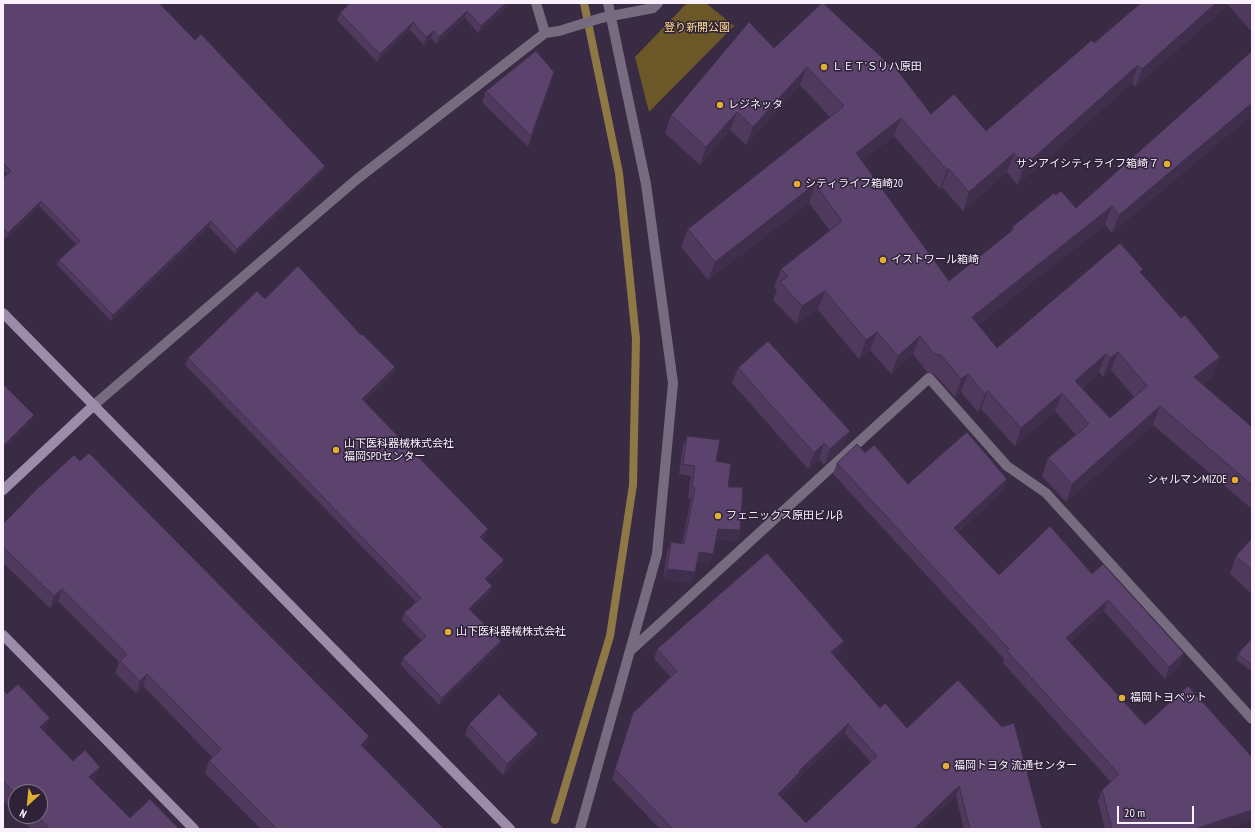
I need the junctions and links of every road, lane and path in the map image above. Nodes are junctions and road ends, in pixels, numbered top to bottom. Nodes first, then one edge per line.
1 (536, 3) edge
2 (608, 3) edge
3 (658, 3) edge
4 (612, 17) junction
5 (545, 33) junction
6 (3, 313) edge
7 (94, 405) junction
8 (3, 490) edge
9 (3, 635) edge
10 (630, 651) junction
11 (1252, 719) edge
12 (194, 829) edge
13 (509, 829) edge
14 (580, 829) edge

1 - 5 street
2 - 4 street
3 - 4 street
4 - 5 street
4 - 10 street
5 - 7 street
6 - 7 street
7 - 8 street
7 - 13 street
9 - 12 street
10 - 11 street
10 - 14 street

